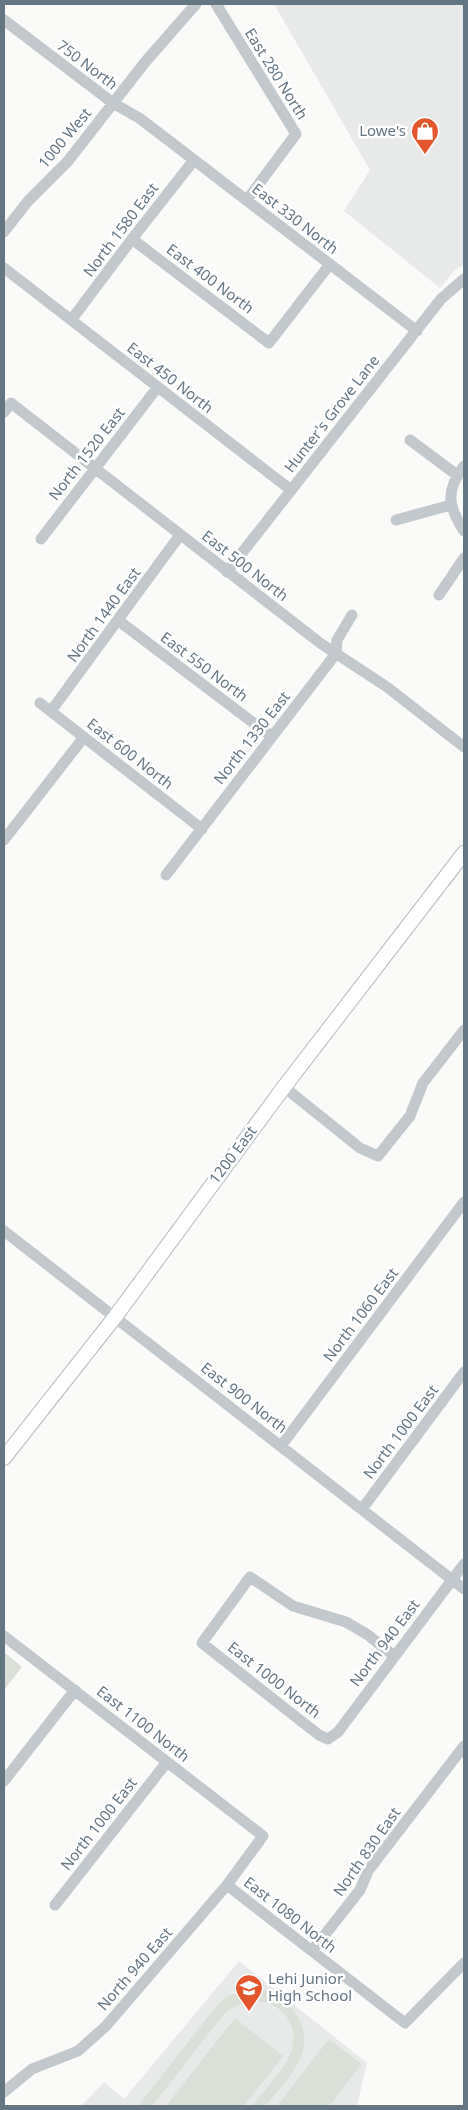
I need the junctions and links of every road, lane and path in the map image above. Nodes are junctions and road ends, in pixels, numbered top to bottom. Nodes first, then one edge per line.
1 (196, 4) edge
2 (216, 4) edge
3 (4, 20) edge
4 (113, 103) junction
5 (155, 130) joint
6 (194, 160) junction
7 (246, 200) junction
8 (4, 232) edge
9 (132, 238) junction
10 (330, 264) junction
11 (4, 268) edge
12 (464, 279) edge
13 (72, 319) junction
14 (417, 331) junction
15 (157, 388) junction
16 (7, 407) edge
17 (410, 440) dead end
18 (96, 468) junction
19 (461, 471) edge
20 (291, 490) junction
21 (451, 505) junction
22 (396, 520) dead end
23 (464, 531) edge
24 (180, 536) junction
25 (41, 539) dead end
26 (464, 558) edge
27 (227, 572) junction
28 (439, 596) dead end
29 (352, 614) dead end
30 (119, 621) junction
31 (336, 653) junction
32 (40, 703) dead end
33 (51, 711) junction
34 (84, 737) junction
35 (272, 737) junction
36 (464, 747) edge
37 (202, 829) junction
38 (4, 840) edge
39 (464, 853) edge
40 (166, 875) dead end
41 (464, 1030) edge
42 (284, 1087) junction
43 (464, 1202) edge
44 (4, 1231) edge
45 (115, 1317) junction
46 (464, 1372) edge
47 (282, 1446) junction
48 (4, 1458) edge
49 (362, 1509) junction
50 (464, 1564) edge
51 (453, 1580) junction
52 (464, 1589) edge
53 (4, 1636) edge
54 (394, 1656) junction
55 (75, 1690) junction
56 (328, 1739) joint
57 (464, 1746) edge
58 (167, 1762) junction
59 (4, 1781) edge
60 (263, 1836) joint
61 (227, 1885) junction
62 (55, 1905) dead end
63 (312, 1952) junction
64 (464, 1963) edge
65 (4, 2092) edge

1 - 4 street, 1000 West
2 - 7 street, East 280 North
3 - 4 street, 750 North
4 - 5 street, 750 North
4 - 8 street, 1000 West
5 - 6 street, East 330 North
6 - 7 street, East 330 North
6 - 9 street, North 1580 East
7 - 10 street, East 330 North
9 - 10 street, East 400 North
9 - 13 street, North 1580 East
10 - 14 street, East 330 North
11 - 13 street, East 450 North
12 - 14 street, Hunter's Grove Lane
13 - 15 street, East 450 North
14 - 20 street, Hunter's Grove Lane
15 - 18 street, North 1520 East
15 - 20 street, East 450 North
16 - 18 street, East 500 North
17 - 19 street
18 - 24 street, East 500 North
18 - 25 street, North 1520 East
19 - 21 street
20 - 27 street, Hunter's Grove Lane
21 - 22 street
21 - 23 street
24 - 27 street, East 500 North
24 - 30 street, North 1440 East
26 - 28 street
27 - 31 street, East 500 North
29 - 31 street, North 1330 East
30 - 33 street, North 1440 East
30 - 35 street, East 550 North
31 - 35 street, North 1330 East
31 - 36 street, East 500 North
32 - 33 street, East 600 North
33 - 34 street, East 600 North
34 - 37 street, East 600 North
34 - 38 street
35 - 37 street, North 1330 East
37 - 40 street, North 1330 East
39 - 42 main road, 1200 East
41 - 42 street
42 - 45 main road, 1200 East
43 - 47 street, North 1060 East
44 - 45 street, East 900 North
45 - 47 street, East 900 North
45 - 48 main road, 1200 East
46 - 49 street, North 1000 East
47 - 49 street, East 900 North
49 - 51 street, East 900 North
50 - 51 street, North 940 East
51 - 52 street, East 900 North
51 - 54 street, North 940 East
53 - 55 street, East 1100 North
54 - 56 street, North 940 East
54 - 56 street, East 1000 North
55 - 58 street, East 1100 North
55 - 59 street
57 - 63 street, North 830 East
58 - 60 street, East 1100 North
58 - 62 street, North 1000 East
60 - 61 street, North 940 East
61 - 63 street, East 1080 North
61 - 65 street, North 940 East
63 - 64 street, East 1080 North

